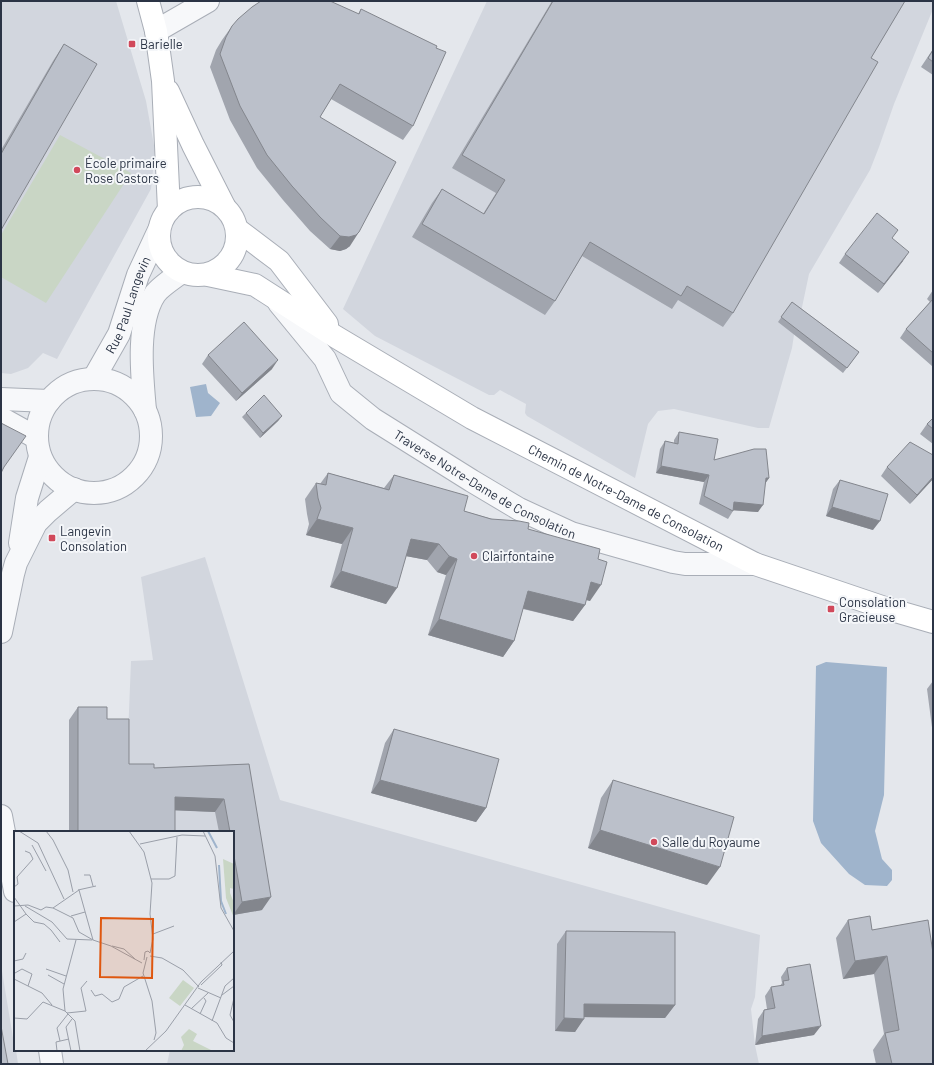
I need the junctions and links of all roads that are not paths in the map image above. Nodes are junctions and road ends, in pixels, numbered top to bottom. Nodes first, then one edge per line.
1 (148, 1) edge
2 (208, 1) edge
3 (156, 32) junction
4 (163, 81) junction
5 (224, 206) junction
6 (169, 210) junction
7 (159, 230) junction
8 (238, 230) junction
9 (182, 272) junction
10 (208, 274) junction
11 (275, 297) junction
12 (336, 336) junction
13 (94, 378) junction
14 (1, 399) edge
15 (48, 401) junction
16 (145, 410) junction
17 (1, 418) edge
18 (38, 447) junction
19 (74, 489) junction
20 (16, 564) junction
21 (755, 564) junction
22 (933, 622) edge
23 (1, 632) edge
24 (1, 816) edge
25 (14, 886) edge
26 (50, 1051) edge
27 (52, 1064) edge

1 - 3 street
2 - 3 street
3 - 4 street
4 - 5 street
4 - 6 street
5 - 6 street
5 - 8 street
6 - 7 street
7 - 9 street
7 - 13 street, Rue Paul Langevin
8 - 10 street
8 - 12 street, Chemin de Notre-Dame de Consolation
9 - 10 street
9 - 16 street, Rue Paul Langevin
10 - 11 street, Chemin de Notre-Dame de Consolation
11 - 12 street, Chemin de Notre-Dame de Consolation
11 - 21 street, Traverse Notre-Dame de Consolation
12 - 21 street, Chemin de Notre-Dame de Consolation
13 - 15 street
13 - 16 street
14 - 15 street
15 - 18 street
16 - 19 street
17 - 18 street
18 - 19 street
18 - 20 street
19 - 20 street
20 - 23 street
21 - 22 street, Chemin de Notre-Dame de Consolation
24 - 25 street
26 - 27 street

